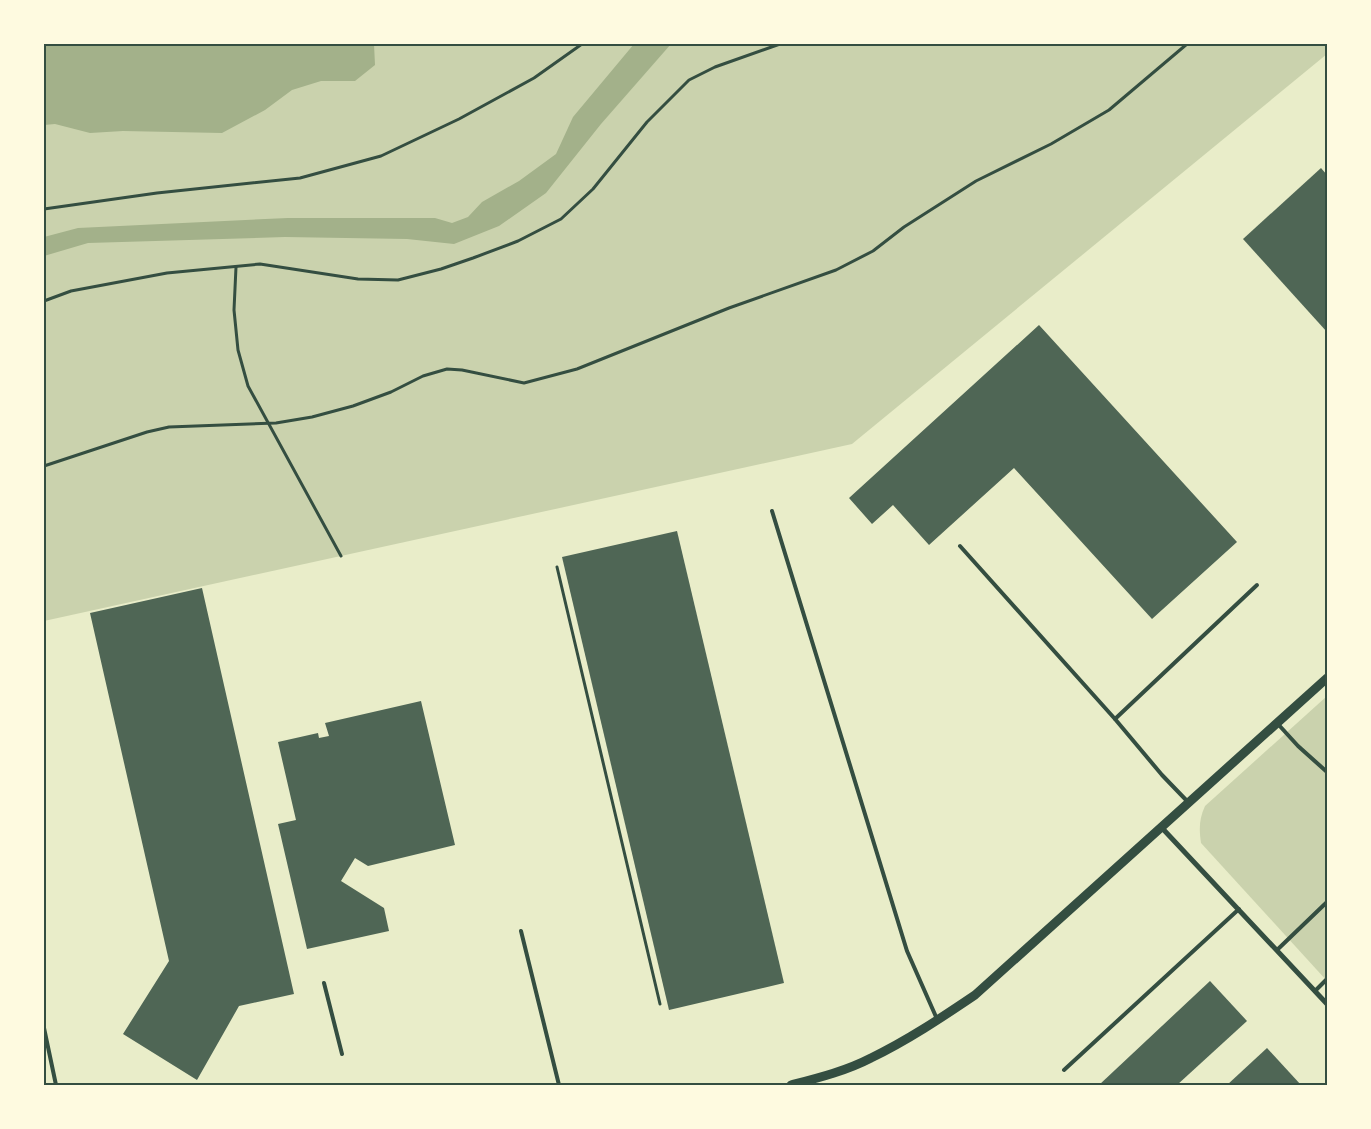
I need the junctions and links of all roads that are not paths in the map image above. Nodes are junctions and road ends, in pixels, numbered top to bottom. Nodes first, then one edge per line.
1 (772, 511) dead end
2 (960, 546) dead end
3 (1257, 585) dead end
4 (1327, 678) edge
5 (1115, 719) junction
6 (1278, 723) junction
7 (1327, 772) edge
8 (1189, 803) junction
9 (1162, 828) junction
10 (1327, 902) edge
11 (1239, 910) junction
12 (521, 931) dead end
13 (1277, 950) junction
14 (1327, 979) edge
15 (324, 983) dead end
16 (1315, 991) junction
17 (1327, 1004) edge
18 (938, 1021) junction
19 (44, 1028) edge
20 (342, 1054) dead end
21 (1064, 1070) dead end
22 (812, 1083) edge
23 (56, 1085) edge
24 (559, 1085) edge
25 (791, 1085) edge

1 - 18 lane
2 - 5 lane
3 - 5 lane
4 - 6 street
5 - 8 lane
6 - 7 lane
6 - 8 street
8 - 9 street
9 - 11 street
9 - 18 street
10 - 13 lane
11 - 13 street
11 - 21 lane
12 - 24 lane
13 - 16 street
14 - 16 lane
15 - 20 lane
16 - 17 street
18 - 22 street
19 - 23 lane
22 - 25 street

